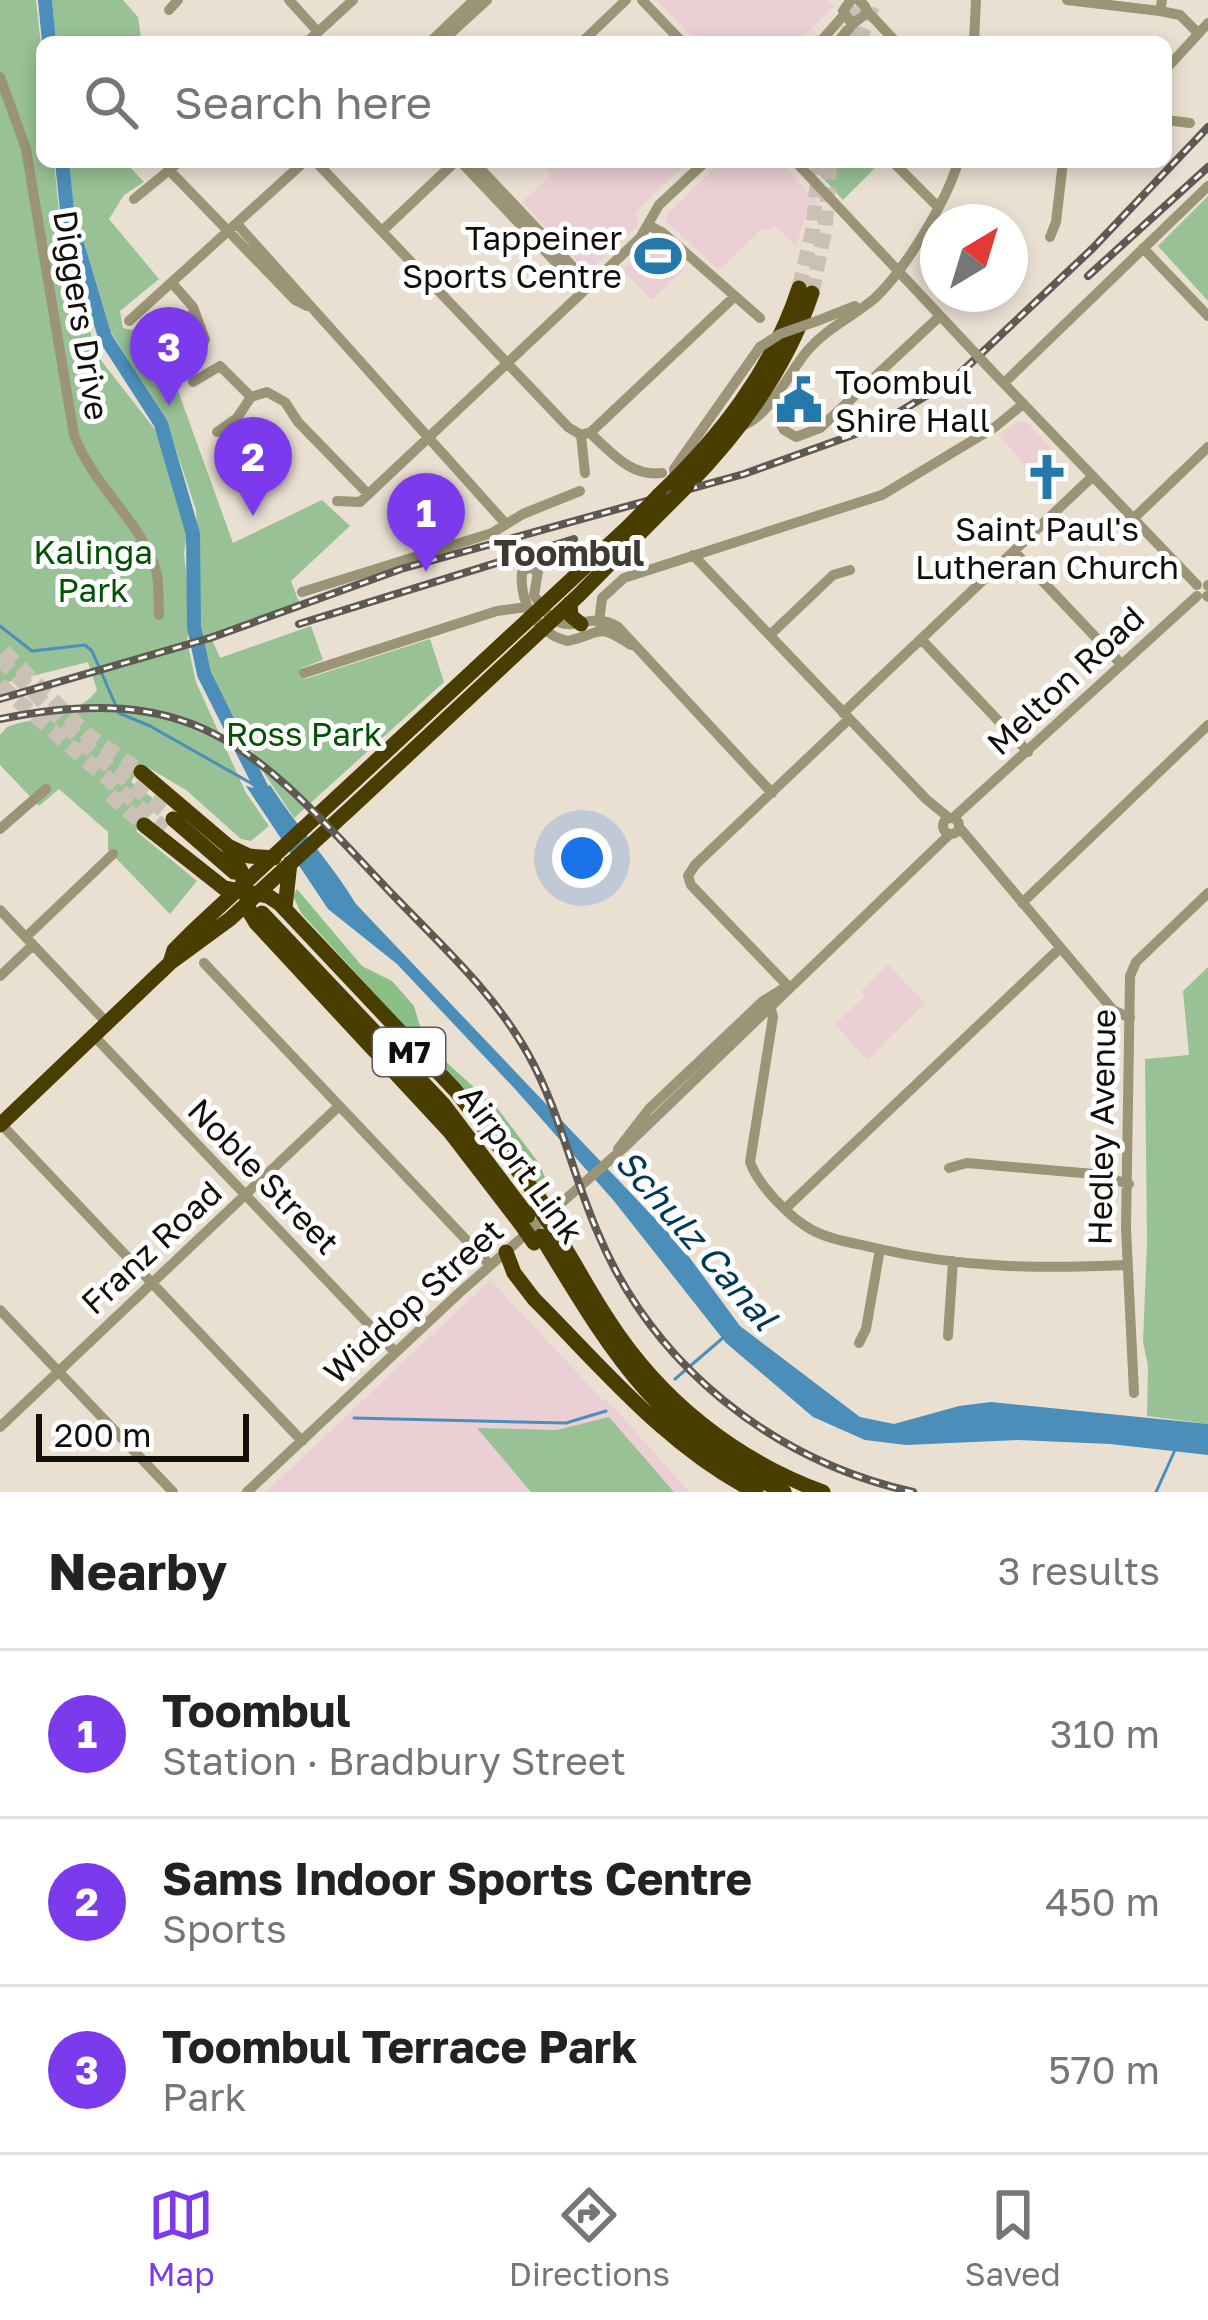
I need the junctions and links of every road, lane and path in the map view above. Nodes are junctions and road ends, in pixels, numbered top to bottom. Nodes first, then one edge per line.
1 (290, 0) edge
2 (353, 0) edge
3 (474, 0) edge
4 (487, 0) edge
5 (626, 0) edge
6 (642, 0) edge
7 (976, 0) edge
8 (1067, 0) edge
9 (1161, 5) edge
10 (852, 7) edge
11 (1203, 28) edge
12 (318, 32) junction
13 (314, 36) edge
14 (436, 36) edge
15 (448, 36) edge
16 (588, 36) edge
17 (676, 36) edge
18 (825, 36) edge
19 (840, 36) edge
20 (888, 36) edge
21 (974, 36) edge
22 (1172, 62) edge
23 (0, 76) edge
24 (1172, 121) edge
25 (1190, 123) dead end
26 (172, 168) edge
27 (176, 168) edge
28 (297, 168) edge
29 (322, 168) edge
30 (451, 168) edge
31 (464, 168) edge
32 (479, 168) edge
33 (699, 168) edge
34 (802, 168) edge
35 (899, 168) edge
36 (955, 168) edge
37 (1062, 168) edge
38 (1208, 186) edge
39 (134, 199) dead end
40 (935, 204) edge
41 (939, 204) edge
42 (649, 226) junction
43 (232, 228) junction
44 (382, 230) junction
45 (920, 234) edge
46 (1050, 237) dead end
47 (1143, 248) junction
48 (896, 269) junction
49 (172, 283) junction
50 (586, 288) junction
51 (733, 298) junction
52 (195, 312) junction
53 (940, 316) junction
54 (1208, 316) edge
55 (760, 318) dead end
56 (128, 321) dead end
57 (179, 325) dead end
58 (206, 340) dead end
59 (507, 363) junction
60 (193, 382) dead end
61 (1004, 383) junction
62 (251, 397) junction
63 (1023, 404) junction
64 (777, 417) dead end
65 (740, 427) junction
66 (217, 432) dead end
67 (585, 434) junction
68 (430, 436) junction
69 (1208, 448) edge
70 (585, 473) dead end
71 (1093, 476) junction
72 (675, 480) junction
73 (580, 491) dead end
74 (368, 494) junction
75 (337, 501) dead end
76 (1133, 519) junction
77 (505, 523) junction
78 (1014, 550) junction
79 (693, 554) junction
80 (850, 570) dead end
81 (1205, 591) edge
82 (302, 592) dead end
83 (570, 603) junction
84 (537, 612) junction
85 (159, 615) dead end
86 (581, 624) junction
87 (599, 624) junction
88 (770, 635) junction
89 (921, 639) junction
90 (1121, 664) junction
91 (304, 673) dead end
92 (846, 716) junction
93 (1208, 725) edge
94 (1028, 752) junction
95 (141, 772) tunnel mouth
96 (46, 789) dead end
97 (772, 793) junction
98 (169, 824) tunnel mouth
99 (143, 825) tunnel mouth
100 (951, 826) junction
101 (0, 829) edge
102 (228, 846) junction
103 (112, 854) dead end
104 (281, 858) junction
105 (247, 893) junction
106 (1208, 893) edge
107 (1022, 904) junction
108 (0, 910) edge
109 (230, 919) junction
110 (206, 920) junction
111 (30, 940) junction
112 (272, 941) junction
113 (1060, 947) junction
114 (170, 963) junction
115 (204, 963) dead end
116 (773, 971) junction
117 (0, 976) edge
118 (788, 986) junction
119 (767, 1007) junction
120 (1130, 1018) junction
121 (107, 1023) junction
122 (94, 1036) junction
123 (339, 1106) junction
124 (1, 1124) edge
125 (949, 1168) dead end
126 (1129, 1184) junction
127 (245, 1194) junction
128 (786, 1208) junction
129 (533, 1212) junction
130 (547, 1232) junction
131 (880, 1249) junction
132 (506, 1252) junction
133 (953, 1261) junction
134 (490, 1265) junction
135 (1127, 1265) junction
136 (152, 1283) junction
137 (0, 1310) edge
138 (948, 1336) dead end
139 (859, 1343) dead end
140 (395, 1352) junction
141 (58, 1371) junction
142 (1134, 1393) dead end
143 (0, 1427) edge
144 (302, 1441) junction
145 (173, 1492) edge
146 (247, 1492) edge
147 (756, 1492) edge
148 (784, 1492) edge
149 (823, 1492) edge

1 - 12 street
2 - 12 street
3 - 14 street
4 - 15 street
5 - 16 street
6 - 17 street
7 - 21 street
8 - 9 street
9 - 11 street
10 - 18 street
10 - 19 street
10 - 20 street
11 - 22 street
12 - 13 street
23 - 85 street, Diggers Drive
24 - 25 street
26 - 39 street
27 - 43 street
28 - 43 street
29 - 44 street
30 - 44 street
31 - 50 street
32 - 50 street
33 - 42 street
34 - 48 street
35 - 40 street
36 - 41 street
37 - 46 street
38 - 47 street
42 - 50 street
42 - 51 street
43 - 49 street
43 - 68 street
44 - 59 street
45 - 48 street
47 - 54 street
47 - 61 street
48 - 53 street
48 - 65 street
48 - 72 street, bridge
49 - 52 street
49 - 56 street
50 - 59 street
51 - 55 street
51 - 67 street
52 - 57 street
52 - 58 street
53 - 61 street, bridge
53 - 64 street
59 - 67 street
59 - 68 street
60 - 62 street
61 - 63 street
62 - 66 street
62 - 74 street
63 - 71 street
63 - 79 street
65 - 72 highway
65 - 72 highway
67 - 70 street
67 - 72 street
68 - 74 street
68 - 77 street
69 - 76 street
71 - 76 street
71 - 78 street
72 - 83 highway, bridge
72 - 84 highway, bridge
73 - 77 street
74 - 75 street
76 - 81 street
77 - 82 street
78 - 89 street
78 - 90 street
79 - 87 street
79 - 88 street
80 - 88 street
81 - 90 street, Melton Road
83 - 84 highway
83 - 86 highway
84 - 86 street
84 - 87 street
84 - 91 street
84 - 104 highway
86 - 87 street
87 - 97 street
88 - 92 street
89 - 92 street
89 - 94 street
90 - 94 street, Melton Road
92 - 97 street
92 - 100 street
93 - 107 street
94 - 100 street, Melton Road
95 - 102 highway
96 - 101 street
97 - 116 street
98 - 105 highway
99 - 105 highway
100 - 107 street
100 - 118 street, Melton Road
102 - 104 highway
102 - 105 highway
103 - 111 street
104 - 105 highway
104 - 105 highway
105 - 109 highway
105 - 110 highway
105 - 110 highway
105 - 112 highway
105 - 129 highway
106 - 120 street, Hedley Avenue
107 - 113 street
108 - 111 street
109 - 112 highway
109 - 114 highway
110 - 114 highway
111 - 117 street
111 - 121 street
112 - 129 highway
113 - 120 street
113 - 128 street
114 - 121 highway
115 - 123 street
116 - 118 street
116 - 119 street
118 - 119 street, Melton Road
119 - 128 street
119 - 132 street, Widdop Street
120 - 126 street, Hedley Avenue
121 - 122 highway
122 - 124 highway
122 - 127 street, Noble Street
123 - 127 street, Franz Road
123 - 134 street
124 - 136 street
125 - 126 street
126 - 135 street, Hedley Avenue
127 - 136 street, Franz Road
127 - 140 street, Noble Street
128 - 131 street
129 - 130 highway, bridge
129 - 130 highway, bridge
130 - 148 highway, Airport Link
130 - 149 highway
131 - 133 street
131 - 139 street
132 - 134 street, Widdop Street
132 - 147 highway
133 - 135 street
133 - 138 street
134 - 140 street, Widdop Street
135 - 142 street, Hedley Avenue
136 - 141 street, Franz Road
136 - 144 street
137 - 141 street
140 - 144 street, Widdop Street
141 - 143 street, Franz Road
141 - 145 street
144 - 146 street, Widdop Street

